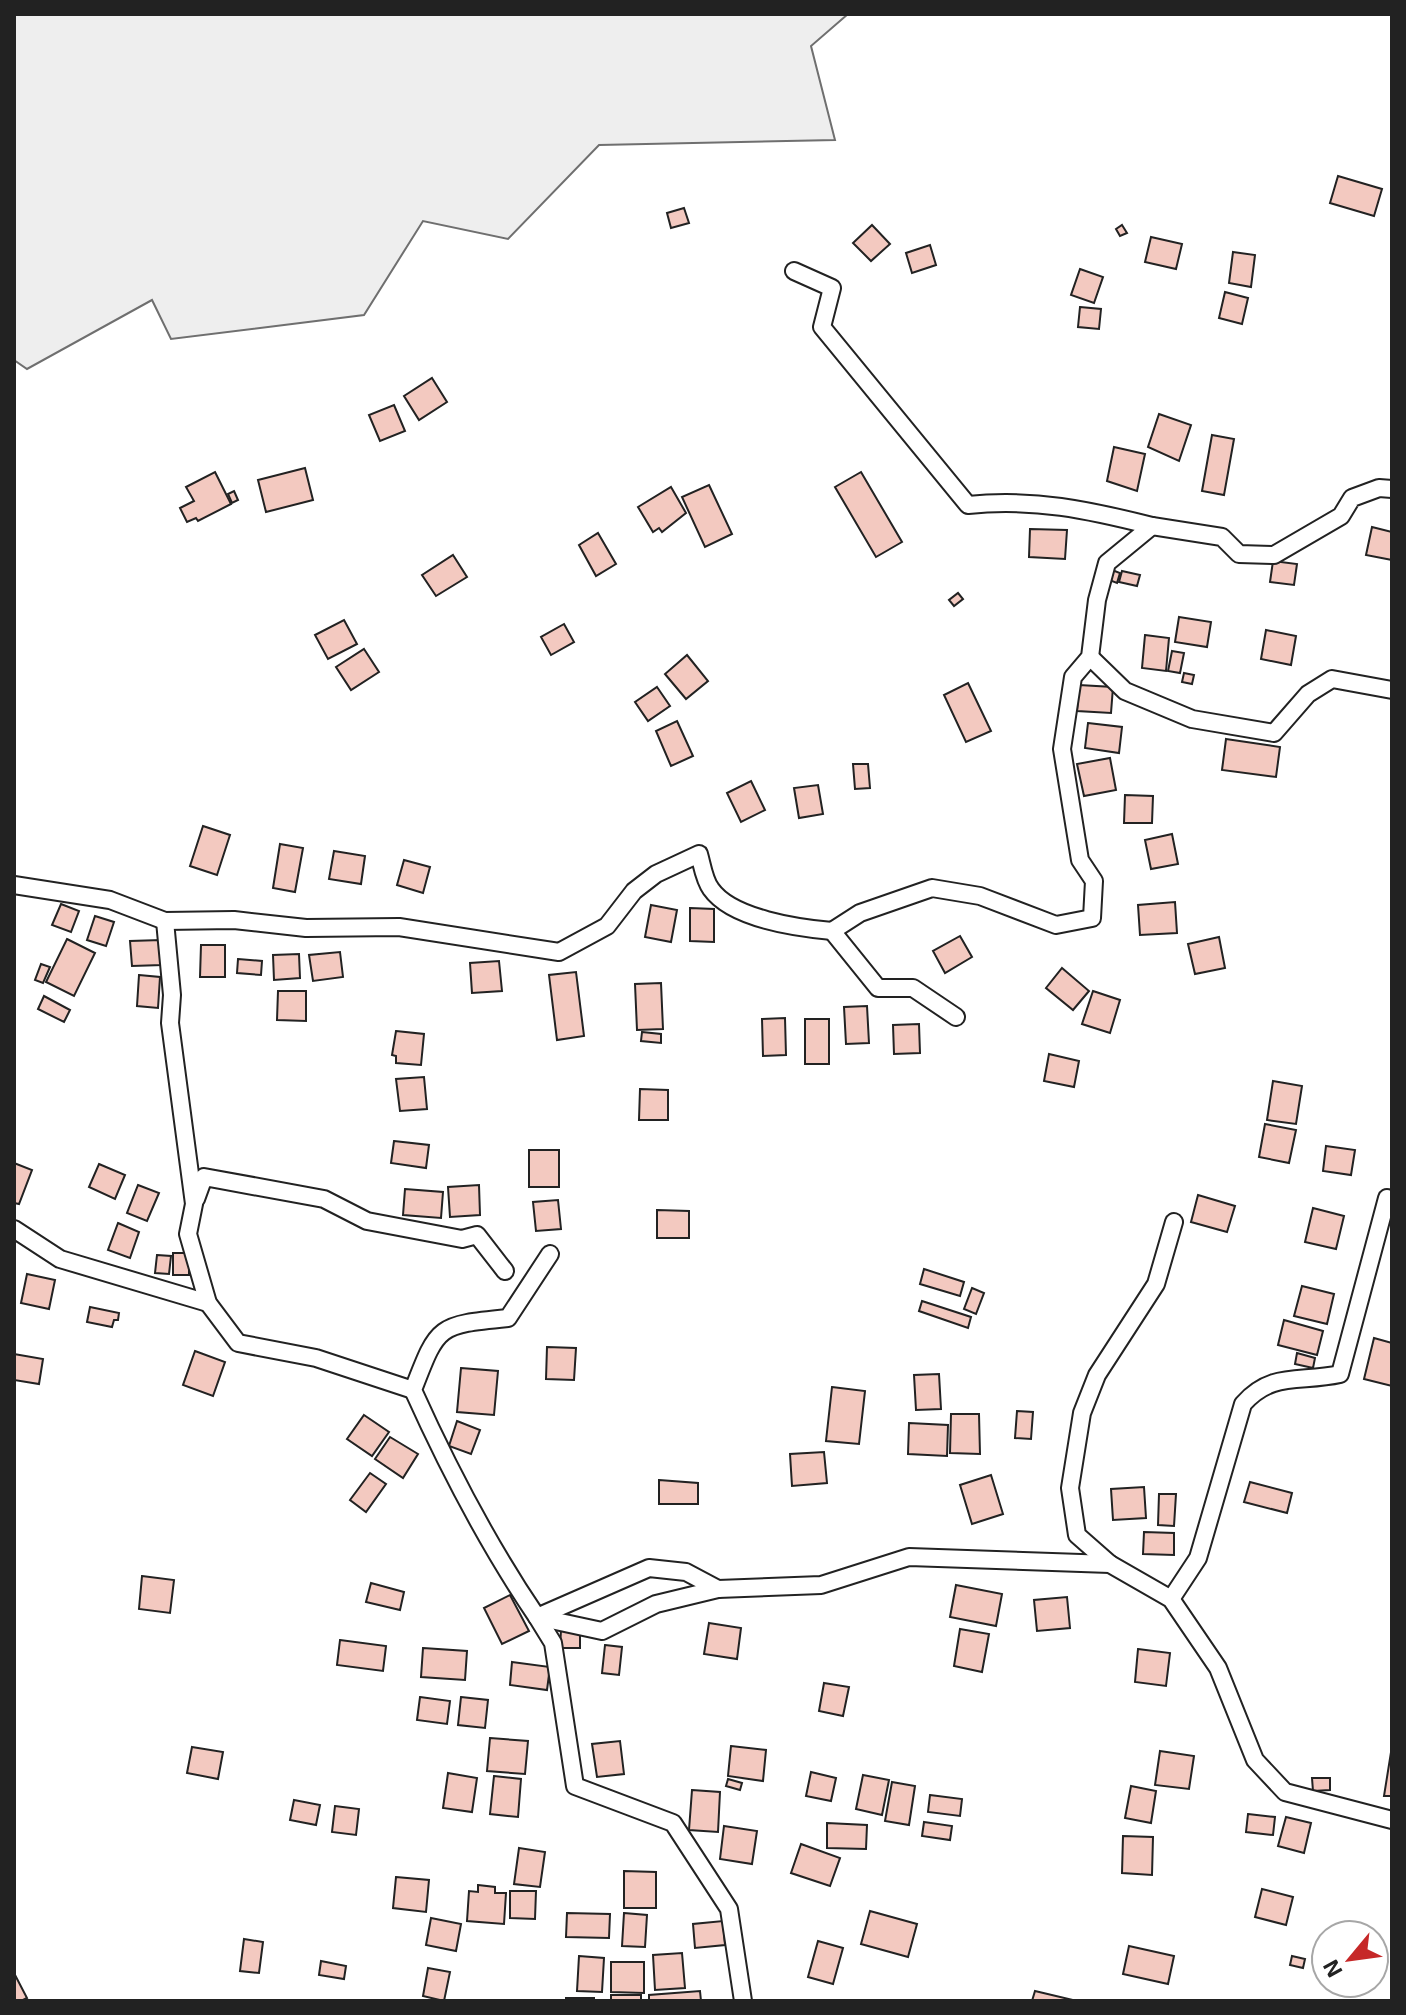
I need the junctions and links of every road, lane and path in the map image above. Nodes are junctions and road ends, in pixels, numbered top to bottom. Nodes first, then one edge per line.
1 (794, 271) dead end
2 (1392, 489) edge
3 (1152, 526) junction
4 (1090, 657) junction
5 (1392, 690) edge
6 (14, 885) edge
7 (165, 921) junction
8 (832, 931) junction
9 (956, 1017) dead end
10 (1387, 1198) dead end
11 (194, 1204) junction
12 (1174, 1222) dead end
13 (14, 1229) edge
14 (550, 1254) dead end
15 (505, 1271) dead end
16 (208, 1303) junction
17 (413, 1390) junction
18 (1110, 1564) junction
19 (718, 1589) junction
20 (1171, 1599) junction
21 (537, 1617) junction
22 (1392, 1820) edge
23 (743, 2001) edge

1 - 3 street
2 - 3 street
3 - 4 street
4 - 5 street
4 - 8 street
6 - 7 street
7 - 8 street
7 - 11 street
8 - 9 street
10 - 20 street
11 - 15 street
11 - 16 street
12 - 18 street
13 - 16 street
14 - 17 street
16 - 17 street
17 - 21 street
18 - 19 street
18 - 20 street
19 - 21 street
19 - 21 street
20 - 22 street
21 - 23 street

